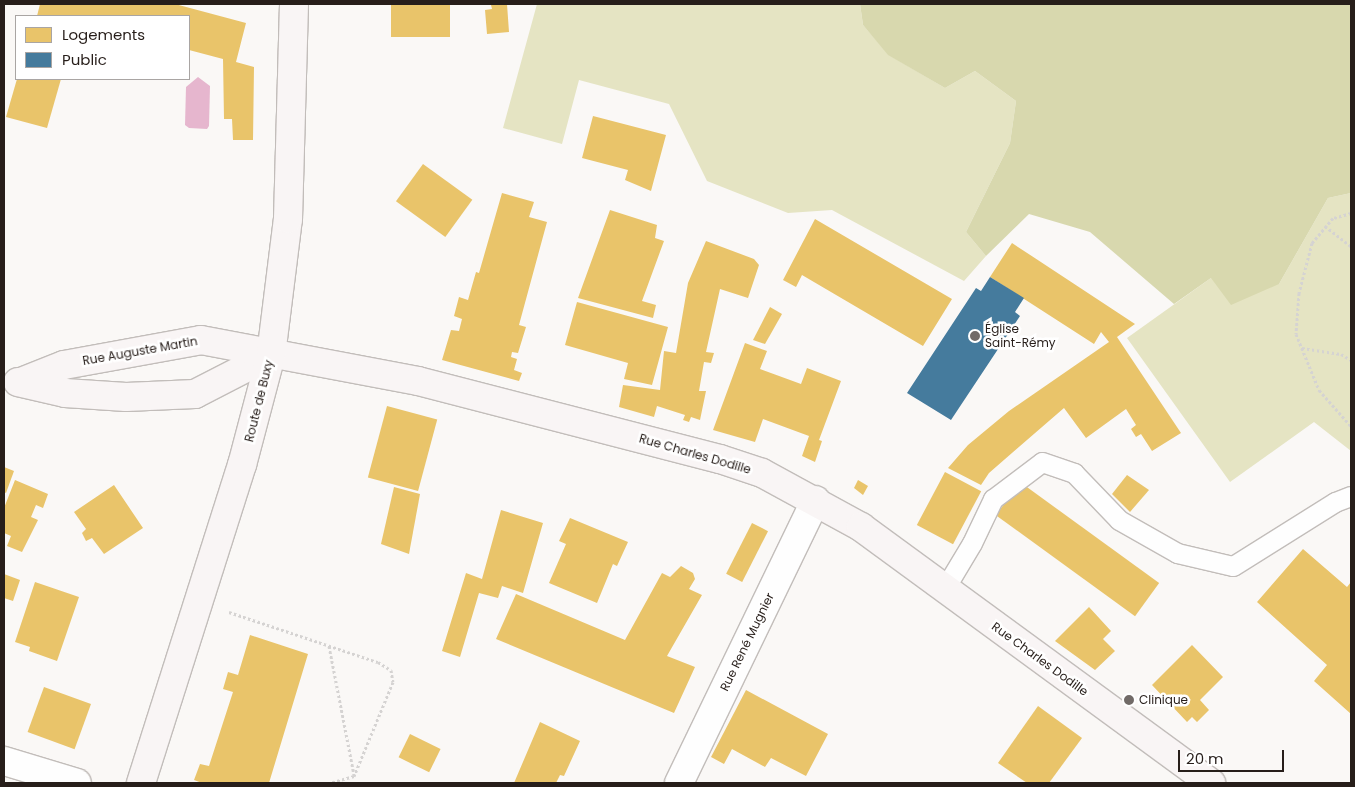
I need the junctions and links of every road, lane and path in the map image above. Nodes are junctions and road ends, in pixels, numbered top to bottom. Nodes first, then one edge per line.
1 (294, 4) edge
2 (1351, 213) edge
3 (1325, 226) junction
4 (1351, 246) edge
5 (1302, 348) junction
6 (270, 355) junction
7 (1351, 360) edge
8 (12, 382) edge
9 (1351, 426) edge
10 (1351, 496) edge
11 (816, 500) junction
12 (944, 588) junction
13 (198, 603) junction
14 (329, 646) junction
15 (4, 761) edge
16 (354, 776) junction
17 (333, 782) edge
18 (77, 783) edge
19 (141, 783) edge
20 (329, 783) edge
21 (679, 783) edge
22 (1211, 783) edge

1 - 6 main road, Route de Buxy
2 - 3 path
3 - 4 path
3 - 5 path
5 - 7 path
5 - 9 path
6 - 8 main road, Rue Auguste Martin
6 - 8 main road, Rue Auguste Martin
6 - 11 main road, Rue Charles Dodille
6 - 13 main road, Route de Buxy
10 - 12 lane
11 - 12 main road, Rue Charles Dodille
11 - 21 street, Rue René Mugnier
12 - 22 main road, Rue Charles Dodille
13 - 14 path
13 - 19 main road, Route de Buxy
14 - 16 path
14 - 16 path
15 - 18 street
16 - 17 path
17 - 20 path

